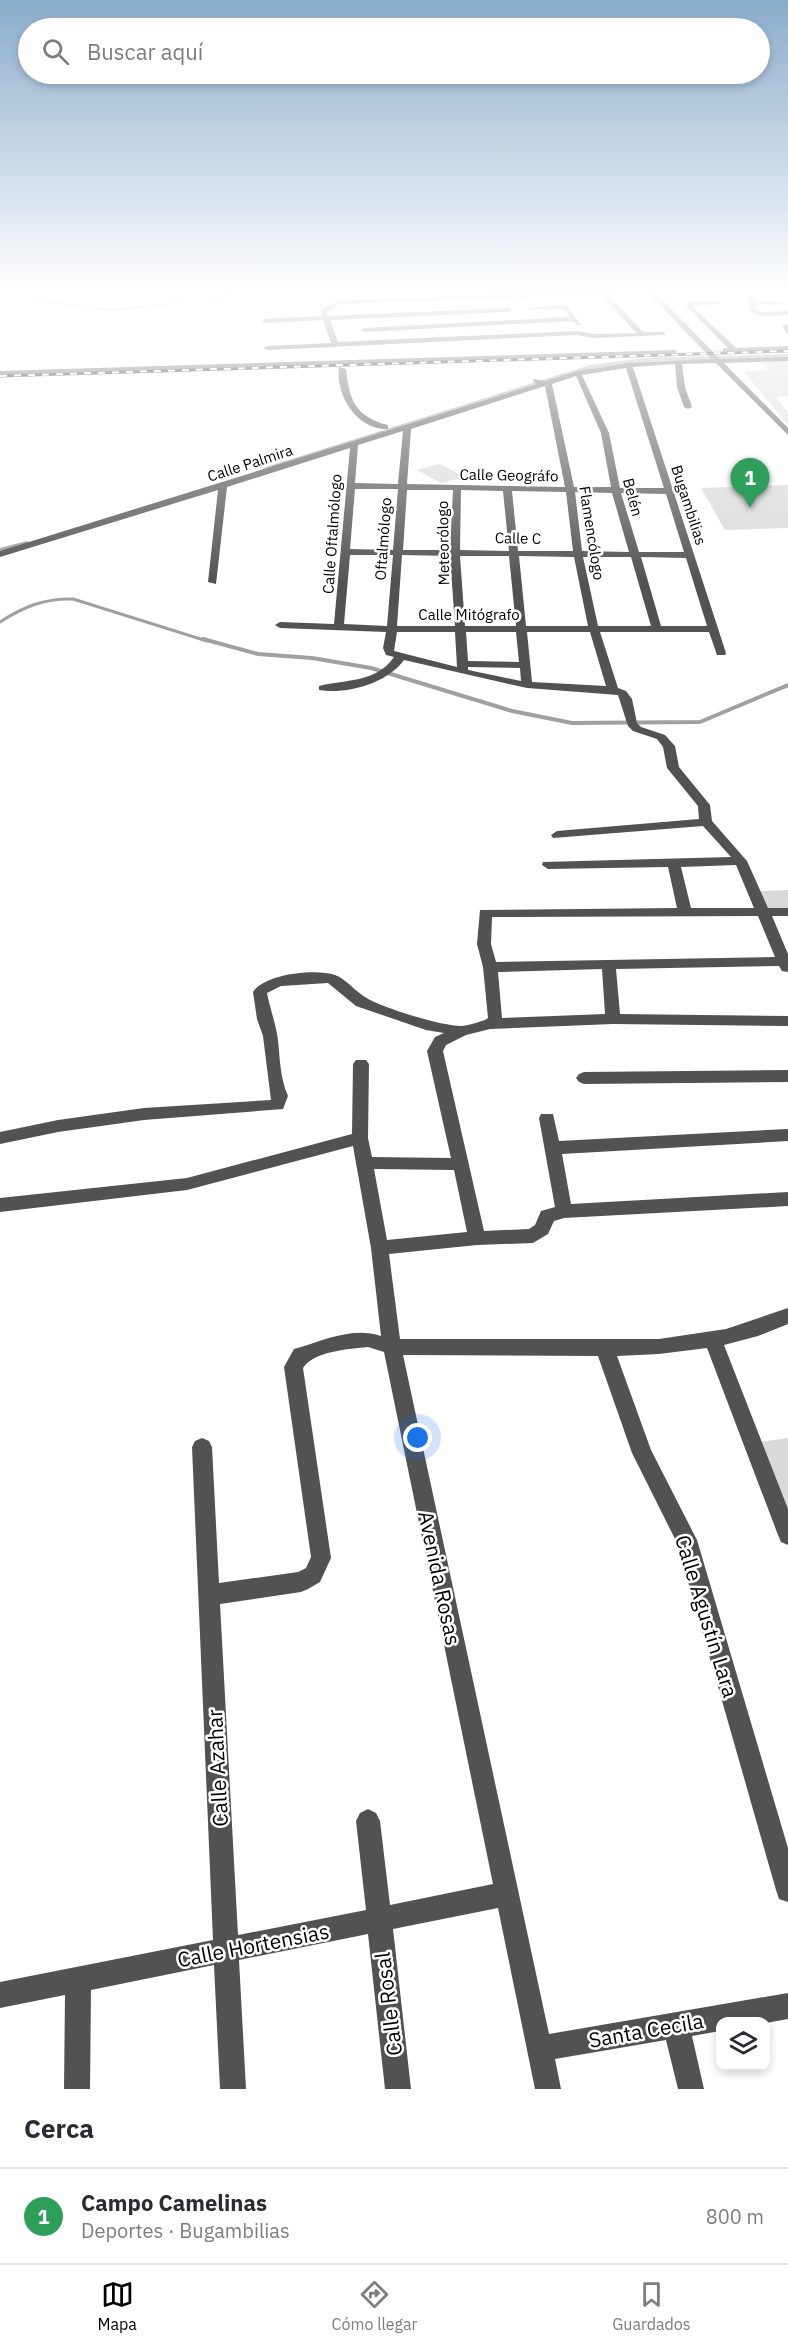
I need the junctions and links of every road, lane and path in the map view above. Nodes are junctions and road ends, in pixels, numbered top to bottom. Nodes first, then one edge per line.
1 (344, 387) edge
2 (523, 387) edge
3 (542, 387) edge
4 (579, 387) edge
5 (636, 387) edge
6 (681, 387) edge
7 (744, 387) edge
8 (585, 388) joint
9 (688, 407) dead end
10 (434, 415) junction
11 (385, 427) junction
12 (407, 427) junction
13 (788, 433) edge
14 (354, 444) junction
15 (223, 486) junction
16 (350, 486) junction
17 (401, 487) junction
18 (457, 488) junction
19 (507, 489) junction
20 (570, 489) junction
21 (616, 490) junction
22 (667, 491) junction
23 (0, 546) edge
24 (345, 552) junction
25 (397, 552) junction
26 (455, 553) junction
27 (514, 553) junction
28 (0, 554) edge
29 (578, 554) junction
30 (635, 554) junction
31 (690, 555) junction
32 (213, 582) dead end
33 (280, 625) dead end
34 (339, 627) junction
35 (392, 629) junction
36 (522, 629) junction
37 (594, 629) junction
38 (714, 629) junction
39 (461, 630) junction
40 (657, 630) junction
41 (722, 653) dead end
42 (395, 655) junction
43 (525, 665) junction
44 (463, 667) junction
45 (527, 685) junction
46 (323, 688) dead end
47 (613, 690) junction
48 (706, 822) junction
49 (557, 835) dead end
50 (741, 861) junction
51 (674, 863) junction
52 (548, 865) dead end
53 (788, 912) edge
54 (685, 913) junction
55 (764, 913) junction
56 (786, 964) edge
57 (609, 965) junction
58 (490, 967) junction
59 (613, 1019) junction
60 (788, 1021) edge
61 (490, 1024) junction
62 (462, 1031) junction
63 (361, 1064) dead end
64 (788, 1076) edge
65 (584, 1078) dead end
66 (547, 1118) dead end
67 (788, 1135) edge
68 (0, 1138) edge
69 (360, 1138) junction
70 (552, 1148) junction
71 (364, 1163) junction
72 (460, 1164) junction
73 (788, 1199) edge
74 (0, 1205) edge
75 (564, 1211) junction
76 (477, 1238) junction
77 (380, 1248) junction
78 (788, 1316) edge
79 (713, 1341) junction
80 (392, 1347) junction
81 (605, 1349) junction
82 (202, 1447) dead end
83 (788, 1535) edge
84 (208, 1595) junction
85 (368, 1821) dead end
86 (788, 1890) edge
87 (506, 1894) junction
88 (378, 1920) junction
89 (226, 1950) junction
90 (78, 1980) junction
91 (0, 1995) edge
92 (788, 2006) edge
93 (676, 2025) junction
94 (540, 2049) junction
95 (77, 2089) edge
96 (234, 2089) edge
97 (398, 2089) edge
98 (548, 2089) edge
99 (691, 2089) edge

1 - 11 street
2 - 10 street, Calle Palmira
3 - 20 street, Flamencólogo
4 - 8 street
5 - 22 street, Bugambilias
6 - 9 street
7 - 13 street
8 - 21 street, Belén
10 - 11 street
10 - 12 street, Calle Palmira
11 - 23 street
12 - 14 street, Calle Palmira
12 - 17 street, Oftalmólogo
14 - 15 street, Calle Palmira
14 - 16 street, Calle Oftalmólogo
15 - 28 street, Calle Palmira
15 - 32 street
16 - 17 street, Calle Geográfo
16 - 24 street, Calle Oftalmólogo
17 - 18 street, Calle Geográfo
17 - 25 street, Oftalmólogo
18 - 19 street, Calle Geográfo
18 - 26 street, Meteorólogo
19 - 20 street, Calle Geográfo
19 - 27 street
20 - 21 street, Calle Geográfo
20 - 29 street, Flamencólogo
21 - 22 street, Calle Geográfo
21 - 30 street, Belén
22 - 31 street, Bugambilias
24 - 25 street, Calle C
24 - 34 street, Calle Oftalmólogo
25 - 26 street, Calle C
25 - 35 street, Oftalmólogo
26 - 27 street, Calle C
26 - 39 street, Meteorólogo
27 - 29 street, Calle C
27 - 36 street
29 - 30 street, Calle C
29 - 37 street, Flamencólogo
30 - 31 street, Calle C
30 - 40 street, Belén
31 - 38 street, Bugambilias
33 - 34 street, Calle Mitógrafo
34 - 35 street, Calle Mitógrafo
35 - 39 street, Calle Mitógrafo
35 - 42 street, Oftalmólogo
36 - 37 street, Calle Mitógrafo
36 - 39 street, Calle Mitógrafo
36 - 43 street
37 - 40 street, Calle Mitógrafo
37 - 47 street, Flamencólogo
38 - 40 street, Calle Mitógrafo
38 - 41 street, Bugambilias
39 - 44 street, Meteorólogo
42 - 44 street
42 - 46 street
43 - 44 street
43 - 45 street
44 - 45 street
45 - 47 street
47 - 48 street, Flamencólogo
48 - 49 street
48 - 50 street
50 - 51 street
50 - 55 street
51 - 52 street
51 - 54 street
53 - 55 street
54 - 55 street
54 - 58 street
55 - 56 street
56 - 57 street
57 - 58 street
57 - 59 street
58 - 61 street
59 - 60 street
59 - 61 street
61 - 62 street
62 - 68 street
62 - 72 street
63 - 69 street, Avenida Rosas
64 - 65 street
66 - 70 street
67 - 70 street
69 - 71 street, Avenida Rosas
69 - 74 street
70 - 75 street
71 - 72 street
71 - 77 street, Avenida Rosas
72 - 76 street
73 - 75 street
75 - 76 street
76 - 77 street
77 - 80 street, Avenida Rosas
78 - 79 street
79 - 81 street
79 - 83 street
80 - 81 street
80 - 84 street
80 - 87 street, Avenida Rosas
81 - 86 street, Calle Agustín Lara
82 - 84 street, Calle Azahar
84 - 89 street, Calle Azahar
85 - 88 street, Calle Rosal
87 - 88 street, Calle Hortensias
87 - 94 street, Avenida Rosas
88 - 89 street, Calle Hortensias
88 - 97 street, Calle Rosal
89 - 90 street, Calle Hortensias
89 - 96 street, Calle Azahar
90 - 91 street, Calle Hortensias
90 - 95 street
92 - 93 street, Santa Cecila
93 - 94 street, Santa Cecila
93 - 99 street
94 - 98 street, Avenida Rosas

